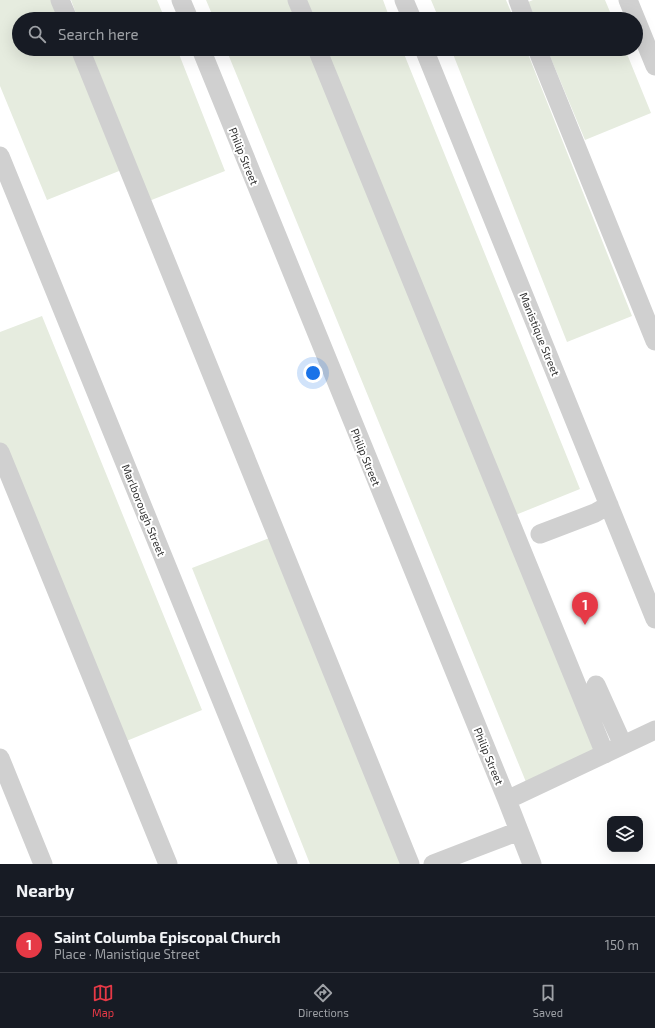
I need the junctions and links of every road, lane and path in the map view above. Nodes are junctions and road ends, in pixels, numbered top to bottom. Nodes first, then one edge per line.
1 (60, 0) edge
2 (181, 0) edge
3 (297, 0) edge
4 (404, 0) edge
5 (518, 0) edge
6 (628, 0) edge
7 (65, 12) edge
8 (186, 12) edge
9 (302, 12) edge
10 (409, 12) edge
11 (522, 12) edge
12 (633, 12) edge
13 (643, 37) edge
14 (83, 56) edge
15 (204, 56) edge
16 (320, 56) edge
17 (427, 56) edge
18 (541, 56) edge
19 (655, 66) edge
20 (0, 156) edge
21 (655, 340) edge
22 (0, 452) edge
23 (609, 506) junction
24 (540, 534) dead end
25 (655, 619) edge
26 (596, 685) dead end
27 (655, 730) edge
28 (623, 745) junction
29 (605, 754) junction
30 (0, 758) edge
31 (507, 800) junction
32 (519, 831) junction
33 (43, 864) edge
34 (168, 864) edge
35 (288, 864) edge
36 (410, 864) edge
37 (433, 864) edge
38 (532, 864) edge

1 - 7 street
2 - 8 street
3 - 9 street
4 - 10 street
5 - 11 street
6 - 12 street
13 - 19 street
14 - 36 street
15 - 31 street, Philip Street
16 - 29 street
17 - 23 street, Manistique Street
18 - 21 street
20 - 35 street, Marlborough Street
22 - 34 street
23 - 24 street
23 - 25 street, Manistique Street
26 - 28 street
27 - 28 street
28 - 29 street
29 - 31 street
30 - 33 street
31 - 32 street, Philip Street
32 - 37 street
32 - 38 street, Philip Street

